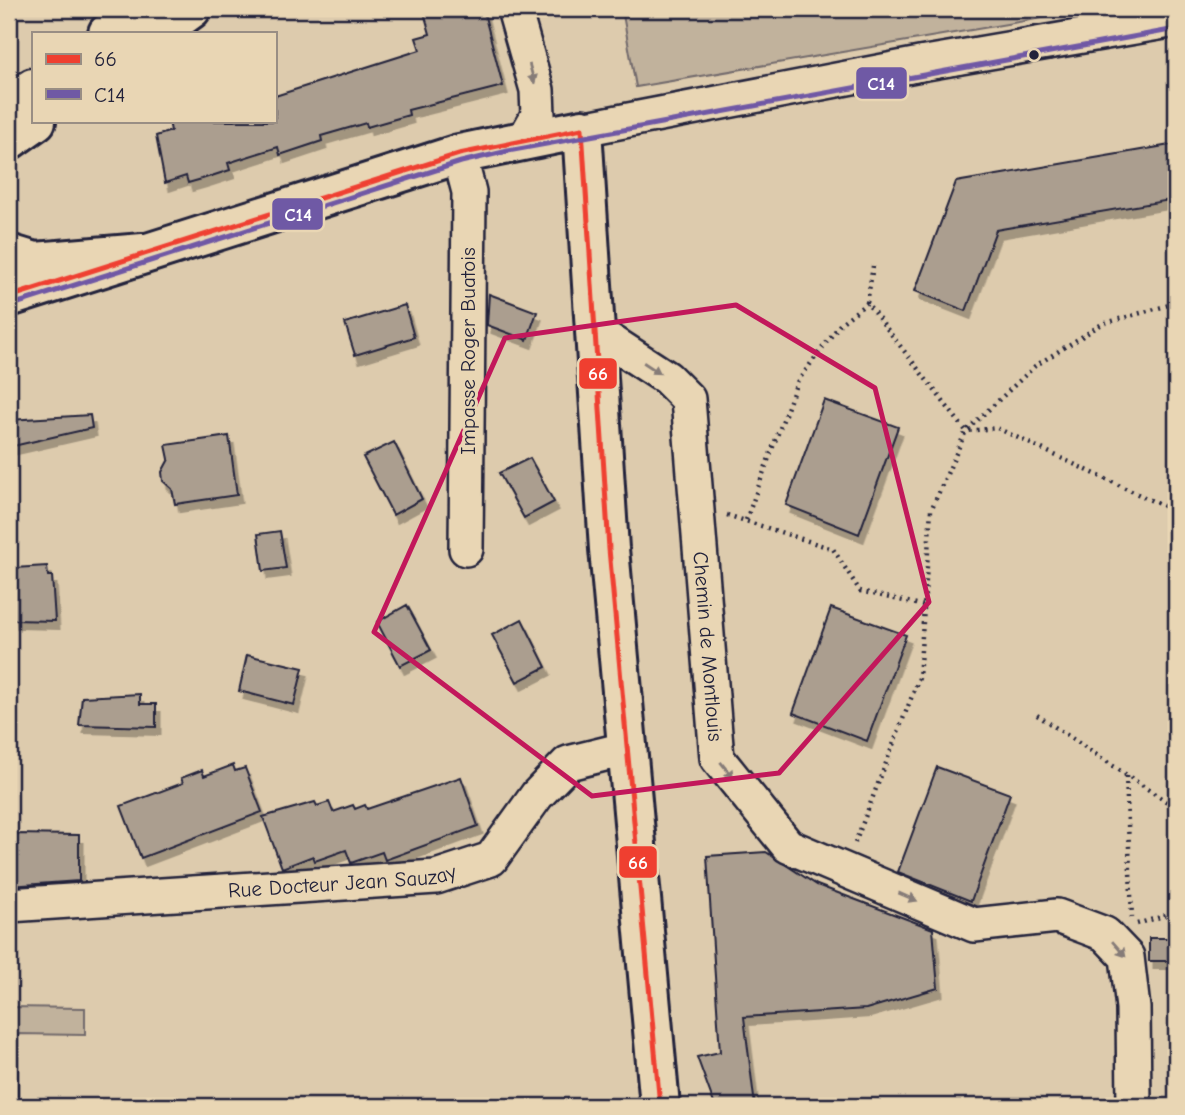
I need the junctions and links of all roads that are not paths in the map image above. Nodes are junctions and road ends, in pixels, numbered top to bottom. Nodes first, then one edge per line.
1 (141, 9) edge
2 (191, 9) edge
3 (514, 9) edge
4 (1176, 20) edge
5 (109, 32) edge
6 (159, 32) edge
7 (32, 89) edge
8 (9, 106) edge
9 (35, 122) edge
10 (582, 129) junction
11 (525, 138) junction
12 (9, 141) edge
13 (459, 154) junction
14 (143, 253) junction
15 (9, 254) edge
16 (9, 297) edge
17 (595, 331) junction
18 (466, 549) dead end
19 (625, 749) junction
20 (9, 905) edge
21 (660, 1106) edge
22 (1134, 1106) edge

1 - 5 street
2 - 6 street
3 -> 11 street
4 - 10 street
7 - 8 street
9 - 12 street
10 - 11 street
10 - 17 street
11 - 13 street
13 - 14 street
13 - 18 street, Impasse Roger Buatois
14 - 15 street
14 - 16 street
17 - 19 street
17 -> 22 street, Chemin de Montlouis
19 - 20 street, Rue Docteur Jean Sauzay
19 - 21 street

